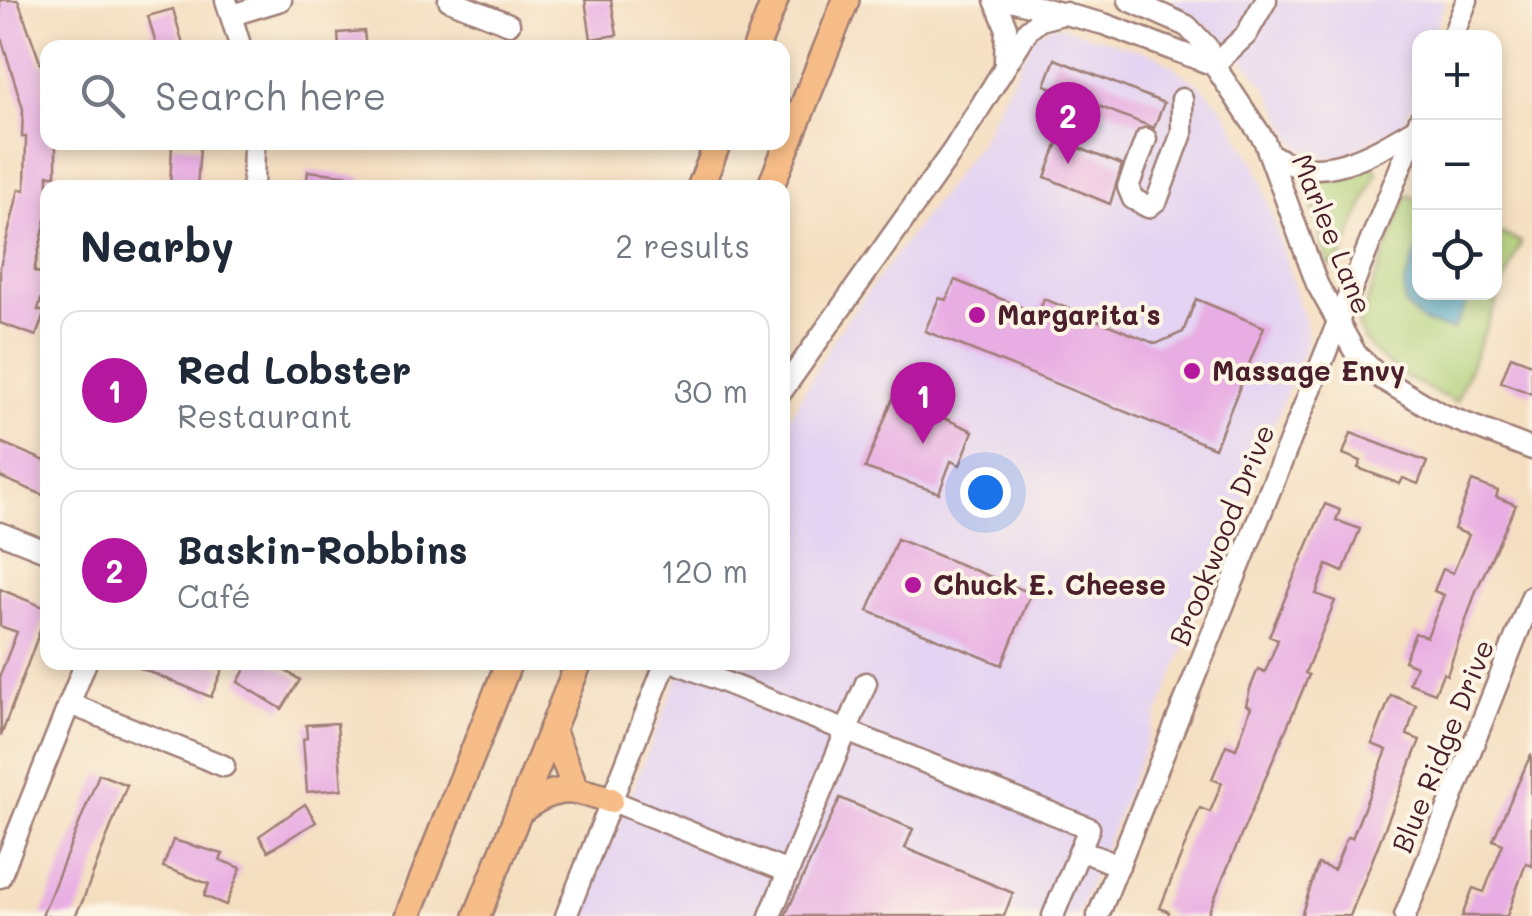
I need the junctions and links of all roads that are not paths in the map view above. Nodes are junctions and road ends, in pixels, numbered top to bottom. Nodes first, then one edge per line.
1 (281, 0) edge
2 (448, 0) edge
3 (774, 0) edge
4 (846, 0) edge
5 (995, 0) edge
6 (1010, 0) edge
7 (1129, 0) edge
8 (1266, 0) edge
9 (1467, 0) edge
10 (230, 7) edge
11 (1066, 13) junction
12 (509, 24) dead end
13 (1455, 30) edge
14 (239, 40) edge
15 (759, 40) edge
16 (1005, 62) junction
17 (1214, 65) junction
18 (1182, 99) dead end
19 (1412, 127) edge
20 (1412, 137) edge
21 (790, 139) edge
22 (1146, 139) dead end
23 (254, 150) edge
24 (715, 150) edge
25 (785, 150) edge
26 (1272, 156) junction
27 (253, 180) edge
28 (703, 180) edge
29 (773, 180) edge
30 (1335, 322) junction
31 (790, 380) edge
32 (1532, 449) edge
33 (0, 533) edge
34 (40, 549) edge
35 (1532, 596) edge
36 (83, 670) edge
37 (507, 670) edge
38 (576, 670) edge
39 (667, 670) edge
40 (690, 670) edge
41 (866, 683) dead end
42 (70, 704) junction
43 (552, 730) junction
44 (846, 731) junction
45 (224, 766) dead end
46 (575, 786) junction
47 (610, 800) junction
48 (518, 812) junction
49 (1080, 850) junction
50 (1118, 866) junction
51 (788, 872) junction
52 (0, 878) edge
53 (408, 916) edge
54 (477, 916) edge
55 (566, 916) edge
56 (770, 916) edge
57 (1053, 916) edge
58 (1098, 916) edge
59 (1405, 916) edge

1 - 10 street
2 - 12 street
3 - 15 main road
4 - 21 main road
5 - 16 street
6 - 11 street
7 - 17 street, Marlee Lane
8 - 17 street
9 - 13 street
10 - 14 street
11 - 16 street
11 - 17 street
16 - 31 street
17 - 26 street, Marlee Lane
18 - 22 street
19 - 26 street
20 - 30 street, Brookwood Drive
23 - 27 street
24 - 28 main road
25 - 29 main road
26 - 30 street, Marlee Lane
30 - 32 street, Marlee Lane
30 - 50 street, Brookwood Drive
33 - 34 street
35 - 59 street, Blue Ridge Drive
36 - 42 street
37 - 53 main road
38 - 43 main road
39 - 47 street
40 - 44 street
41 - 44 street
42 - 45 street
42 - 52 street
43 - 46 main road
43 - 48 main road
44 - 49 street
44 - 51 street
46 - 47 main road
46 - 48 main road
47 - 51 street
47 - 55 street
48 - 54 main road
49 - 50 street
49 - 57 street
50 - 58 street, Brookwood Drive
51 - 56 street

